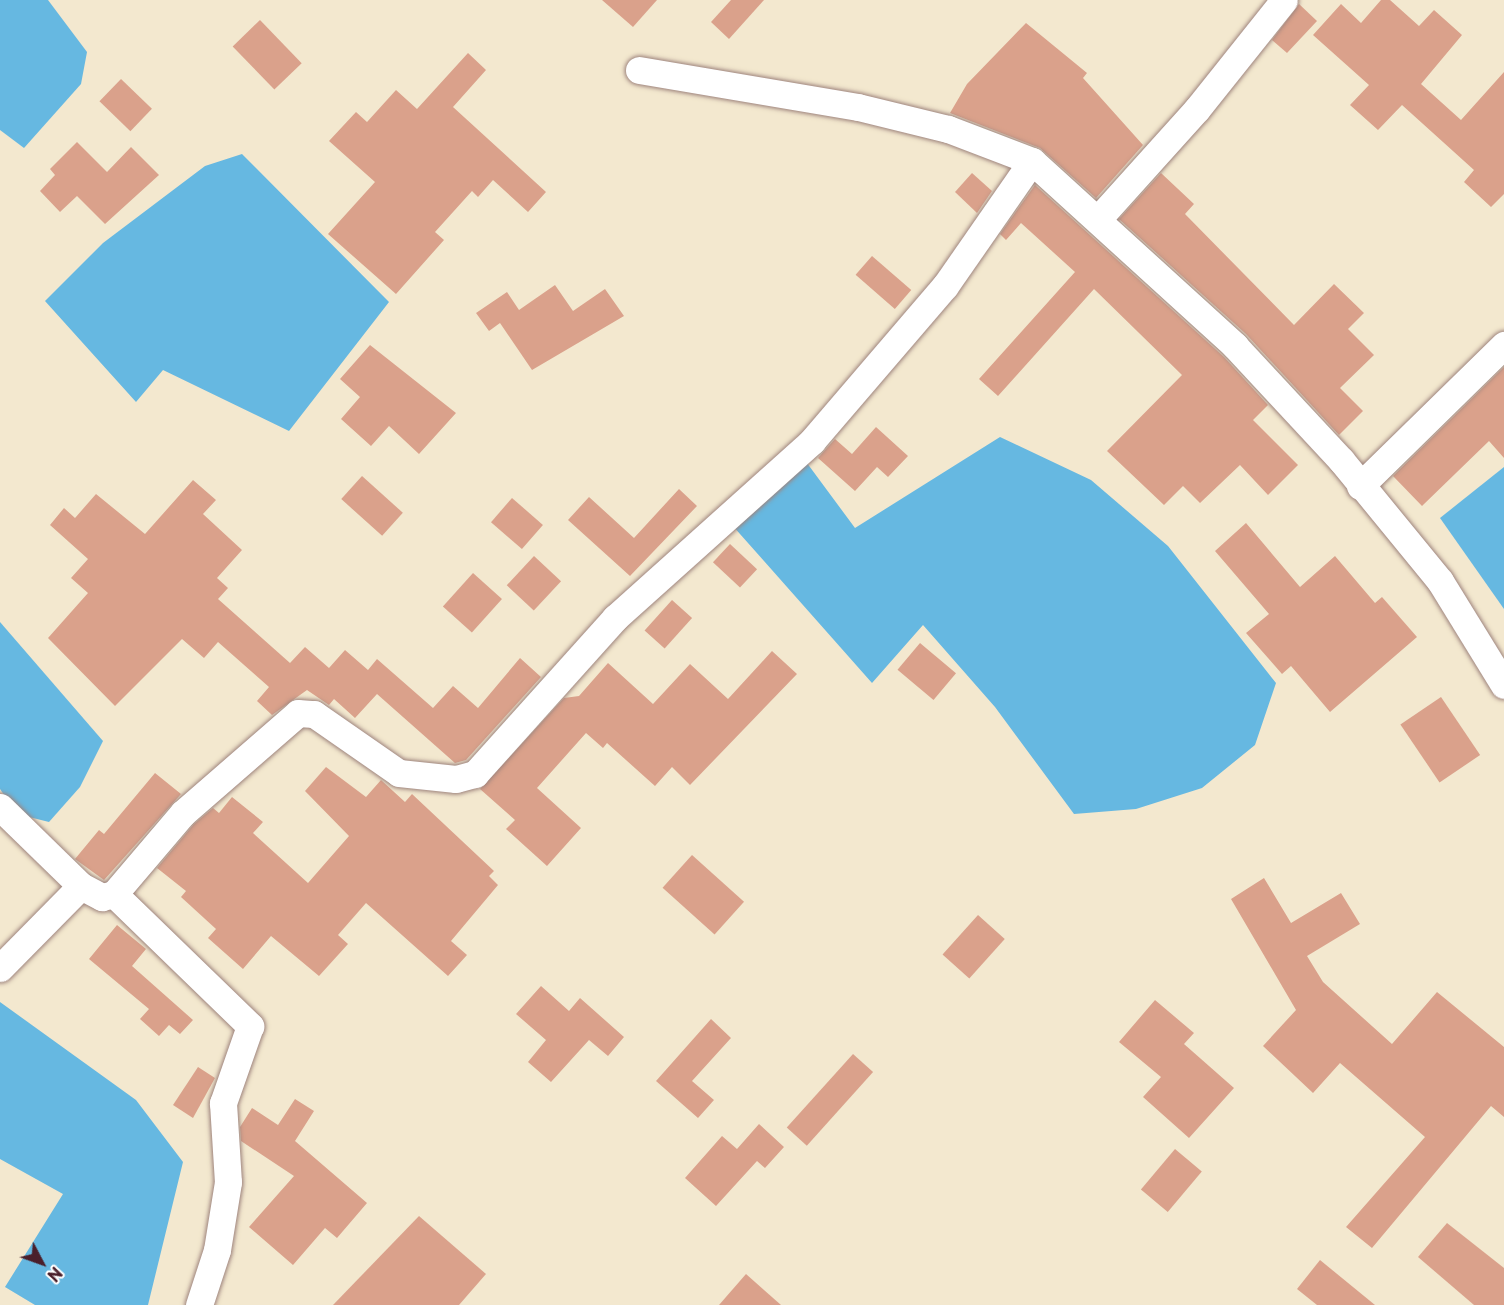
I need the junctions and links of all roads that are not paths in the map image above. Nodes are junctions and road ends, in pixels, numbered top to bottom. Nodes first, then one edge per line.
1 (1284, 0) edge
2 (639, 70) dead end
3 (1032, 162) junction
4 (1098, 219) junction
5 (1504, 345) edge
6 (1360, 486) junction
7 (1504, 686) edge
8 (0, 807) edge
9 (81, 886) junction
10 (114, 894) junction
11 (0, 968) edge
12 (199, 1305) edge

1 - 4 street
2 - 3 street
3 - 4 street
3 - 10 street
4 - 6 street
5 - 6 street
6 - 7 street
8 - 9 street
9 - 10 street
9 - 11 street
10 - 12 street

